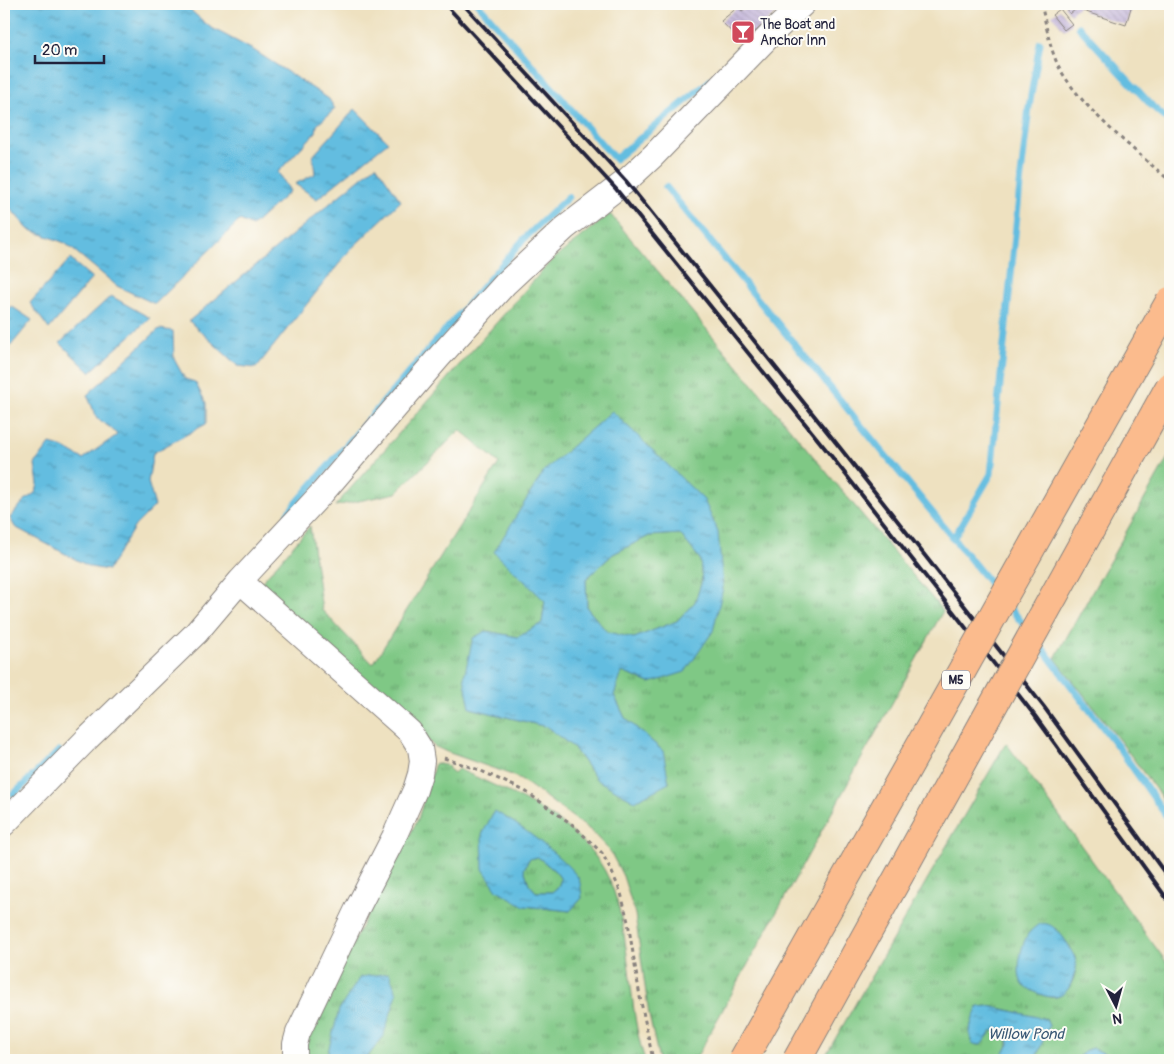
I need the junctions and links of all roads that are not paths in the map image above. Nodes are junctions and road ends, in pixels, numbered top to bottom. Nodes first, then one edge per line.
1 (803, 4) edge
2 (1170, 301) edge
3 (1170, 386) edge
4 (240, 581) junction
5 (4, 824) edge
6 (295, 1060) edge
7 (743, 1060) edge
8 (797, 1060) edge

1 - 4 street
2 - 7 highway, M5, bridge
3 - 8 highway, bridge
4 - 5 street
4 - 6 street

